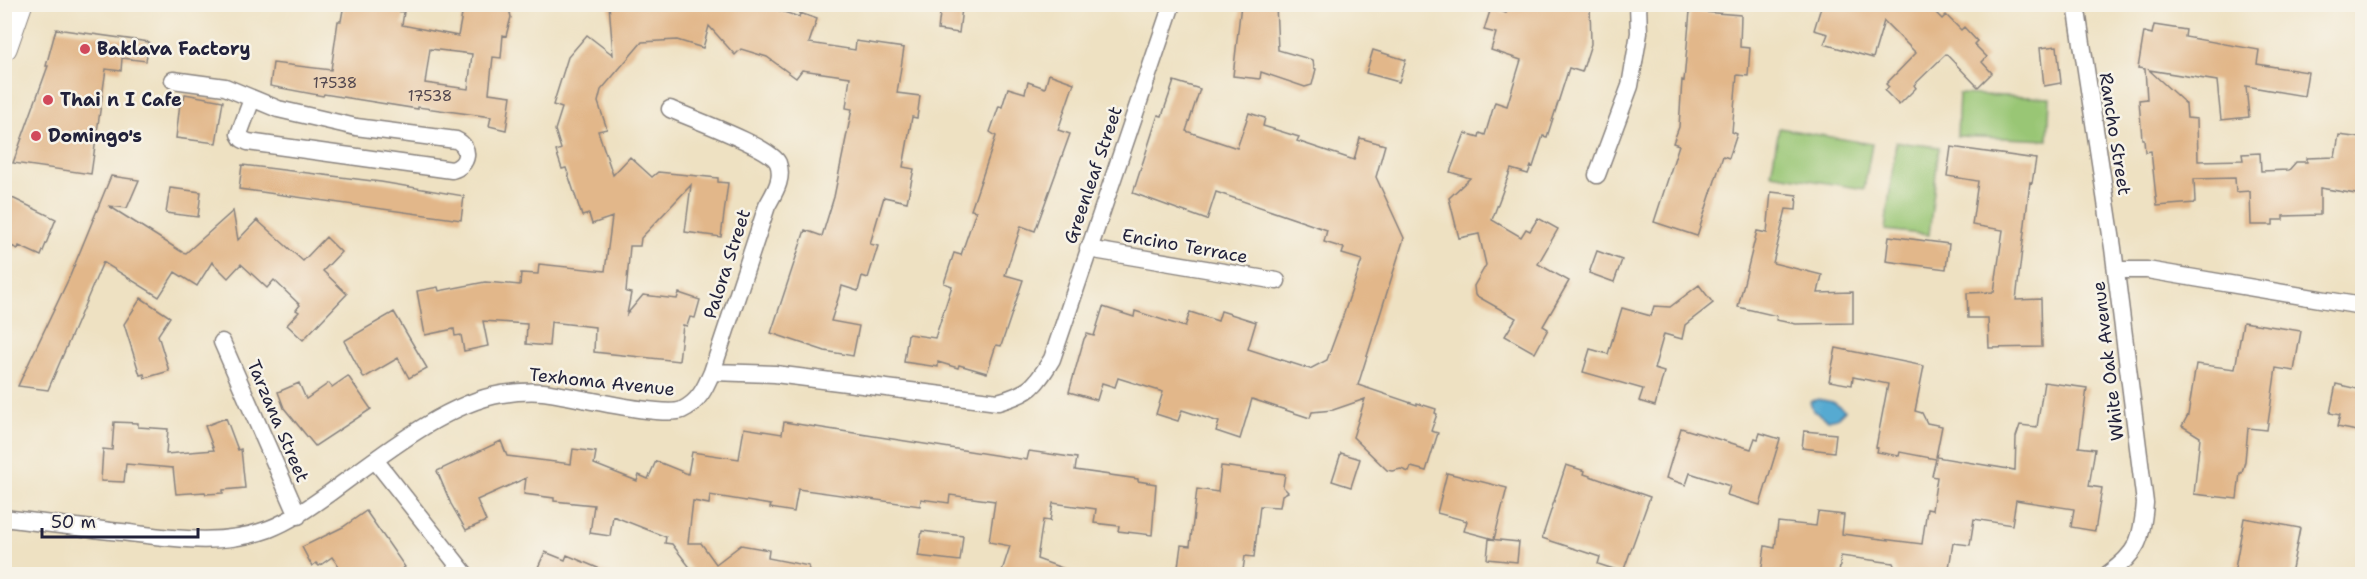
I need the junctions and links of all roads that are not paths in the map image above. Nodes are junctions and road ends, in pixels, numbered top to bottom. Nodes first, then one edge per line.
1 (19, 4) edge
2 (1172, 4) edge
3 (1638, 4) edge
4 (2076, 4) edge
5 (4, 47) edge
6 (173, 80) dead end
7 (252, 99) junction
8 (670, 109) dead end
9 (356, 127) junction
10 (352, 156) junction
11 (1597, 176) dead end
12 (1088, 249) junction
13 (2116, 270) junction
14 (1277, 281) dead end
15 (2362, 306) edge
16 (222, 342) dead end
17 (712, 372) junction
18 (375, 460) junction
19 (298, 516) junction
20 (4, 518) edge
21 (465, 574) edge
22 (2108, 574) edge

1 - 5 main road
2 - 12 street, Greenleaf Street
3 - 11 street
4 - 13 street, Rancho Street
6 - 7 street
7 - 9 street
7 - 10 street
8 - 17 street, Palora Street
9 - 10 street
9 - 10 street
12 - 14 street, Encino Terrace
12 - 17 street, Greenleaf Street
13 - 15 street, White Oak Avenue
13 - 22 street, White Oak Avenue
16 - 19 street, Tarzana Street
17 - 18 street, Texhoma Avenue
18 - 19 street, Texhoma Avenue
18 - 21 street
19 - 20 street, Texhoma Avenue

